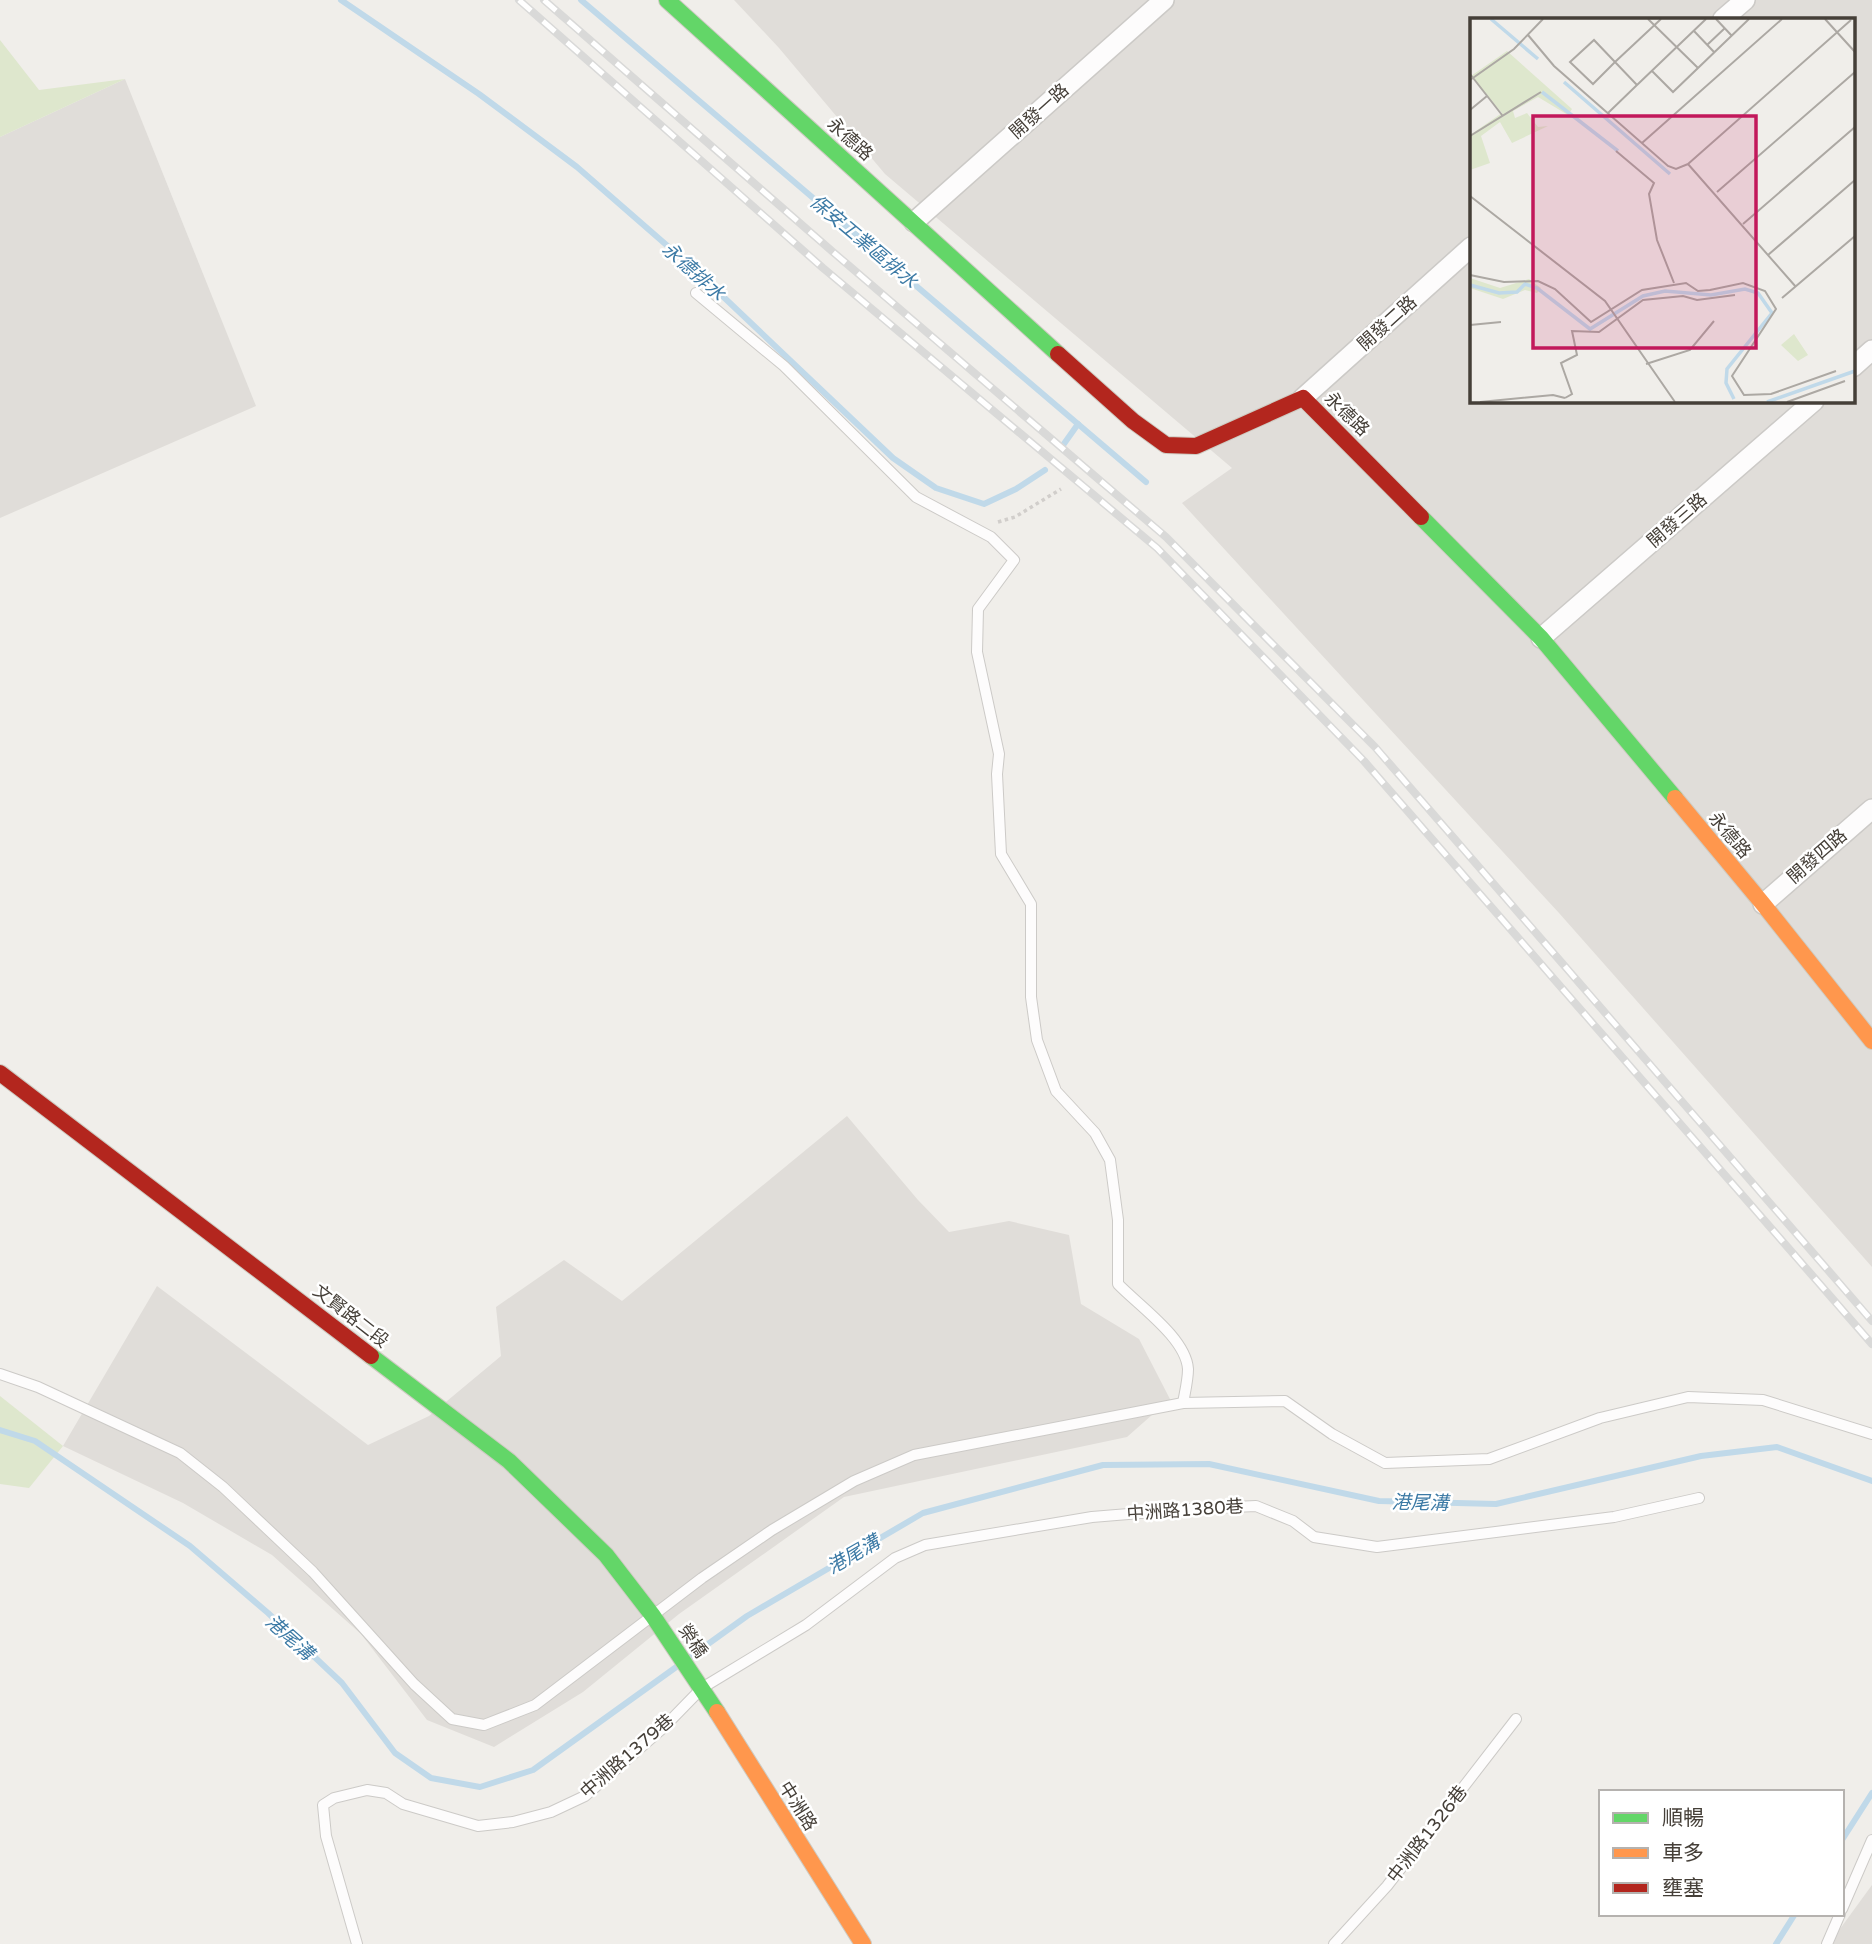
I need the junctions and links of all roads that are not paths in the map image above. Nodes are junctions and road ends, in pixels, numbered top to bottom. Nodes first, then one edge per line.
1 (667, 0) edge
2 (1164, 0) edge
3 (1745, 0) edge
4 (1724, 18) edge
5 (914, 222) junction
6 (1470, 248) edge
7 (696, 293) dead end
8 (1872, 350) edge
9 (1854, 366) edge
10 (1303, 398) junction
11 (1813, 402) edge
12 (1541, 638) junction
13 (1872, 809) edge
14 (1763, 904) junction
15 (1872, 1041) edge
16 (0, 1073) edge
17 (0, 1374) edge
18 (1183, 1403) junction
19 (1872, 1434) edge
20 (1699, 1498) dead end
21 (653, 1616) junction
22 (702, 1688) junction
23 (1516, 1719) dead end
24 (1872, 1840) edge
25 (1844, 1904) edge
26 (1839, 1916) edge
27 (357, 1944) edge
28 (863, 1944) edge
29 (1334, 1944) edge
30 (1827, 1944) edge

1 - 5 street, 永德路
2 - 5 street, 開發一路
3 - 4 street
5 - 10 street, 永德路
6 - 10 street, 開發二路
7 - 18 lane
8 - 9 street
10 - 12 street, 永德路
11 - 12 street, 開發三路
12 - 14 street, 永德路
13 - 14 street, 開發四路
14 - 15 street, 永德路
16 - 21 street, 文賢路二段
17 - 21 lane
18 - 19 lane
18 - 21 lane
20 - 22 lane, 中洲路1380巷
21 - 22 street, 榮橋
22 - 27 lane, 中洲路1379巷
22 - 28 street, 中洲路
23 - 29 lane, 中洲路1326巷
24 - 25 lane
26 - 30 lane

